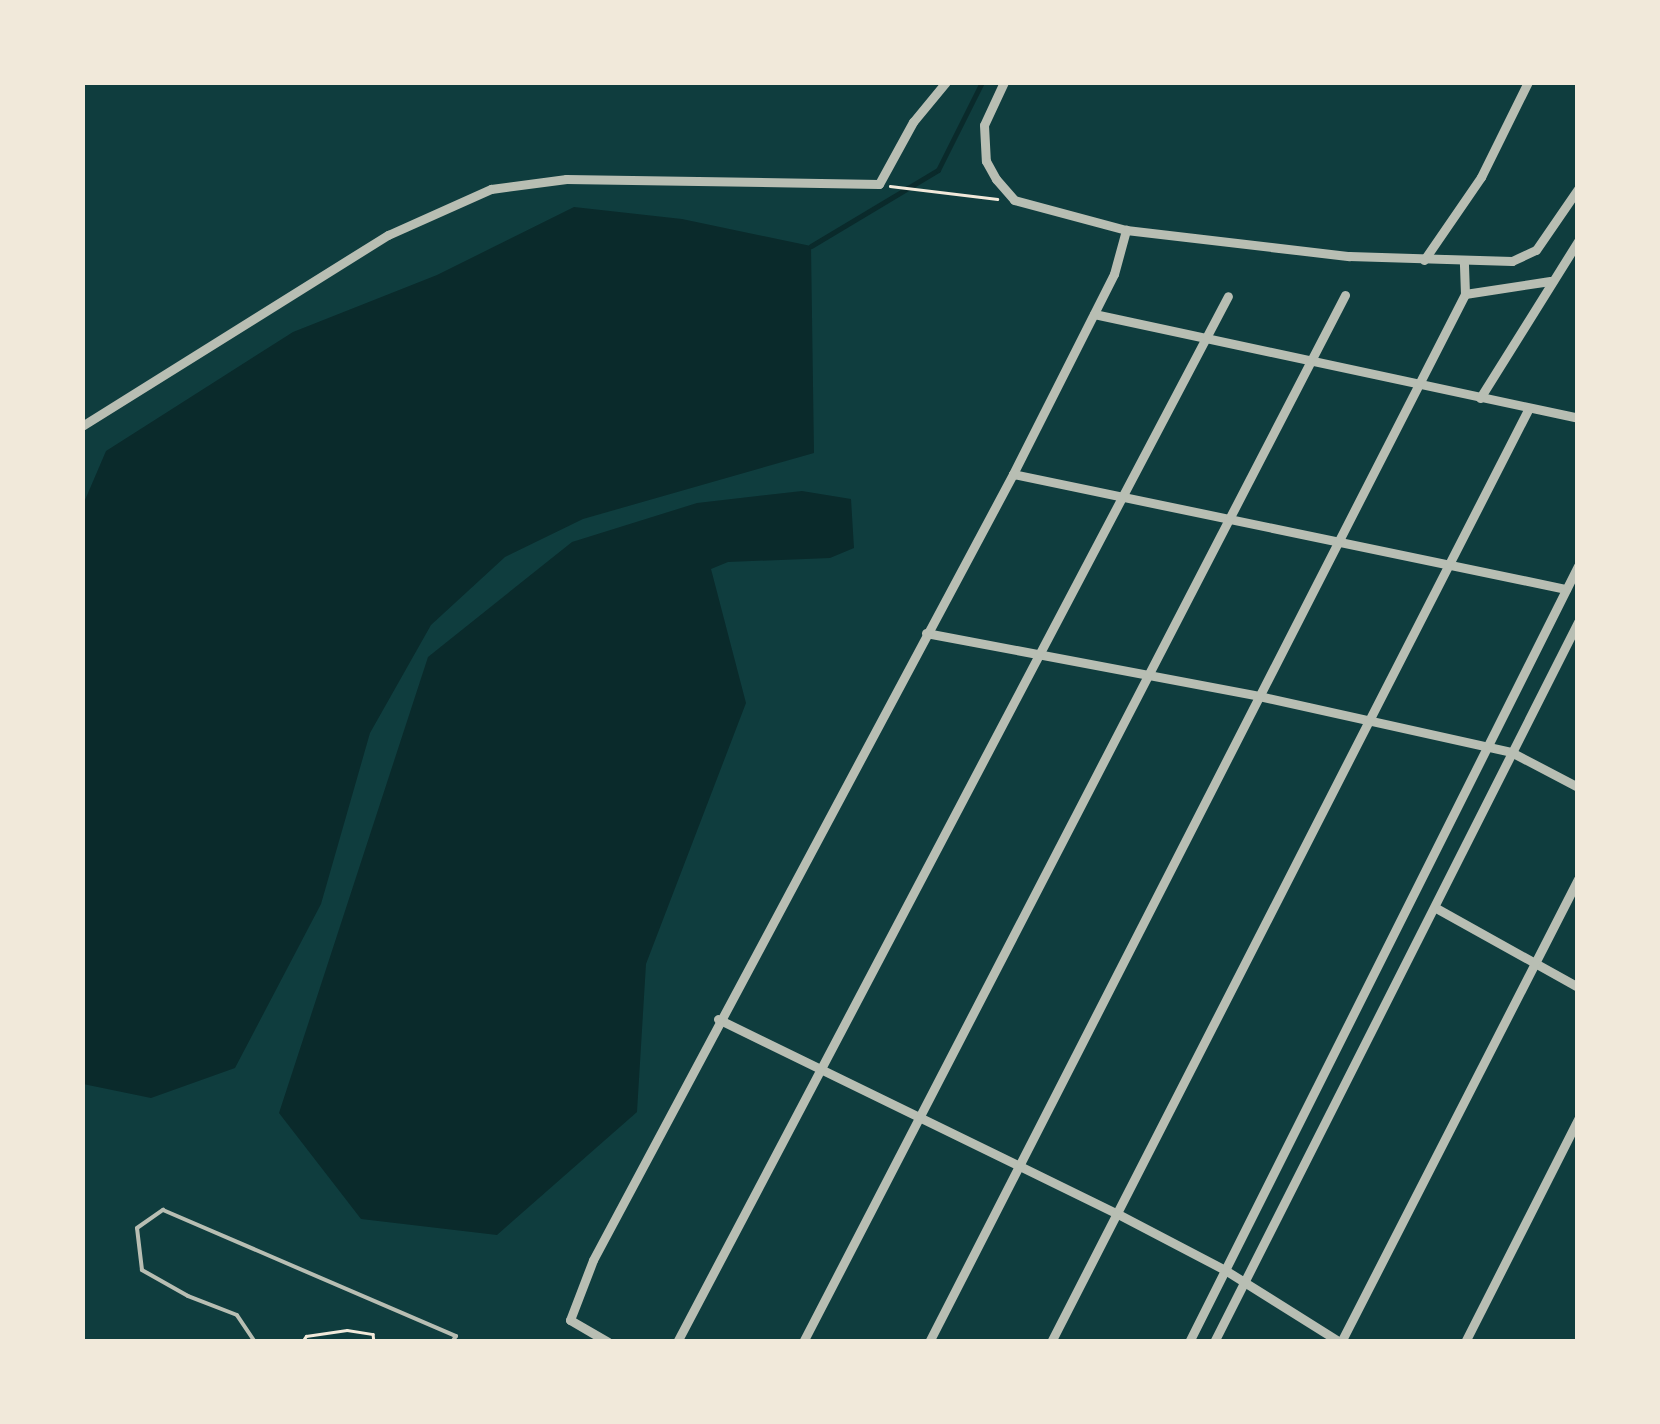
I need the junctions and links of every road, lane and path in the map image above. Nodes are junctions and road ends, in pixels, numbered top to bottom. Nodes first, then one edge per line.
1 (946, 82) edge
2 (1004, 82) edge
3 (1528, 82) edge
4 (896, 187) dead end
5 (1578, 189) edge
6 (1014, 200) junction
7 (1126, 230) junction
8 (1578, 241) edge
9 (1424, 260) junction
10 (1464, 262) junction
11 (1550, 281) junction
12 (1345, 294) dead end
13 (1465, 294) junction
14 (1228, 296) dead end
15 (1094, 314) junction
16 (1207, 336) junction
17 (1312, 362) junction
18 (1419, 387) junction
19 (1480, 398) junction
20 (1529, 408) junction
21 (1578, 418) edge
22 (82, 426) edge
23 (1013, 474) junction
24 (1122, 495) junction
25 (1229, 517) junction
26 (1340, 540) junction
27 (1447, 564) junction
28 (1578, 566) edge
29 (1566, 589) junction
30 (1578, 622) edge
31 (926, 633) junction
32 (1040, 652) junction
33 (1149, 675) junction
34 (1259, 696) junction
35 (1367, 722) junction
36 (1487, 749) junction
37 (1511, 752) junction
38 (1578, 787) edge
39 (1578, 880) edge
40 (1436, 908) junction
41 (1534, 965) junction
42 (1578, 987) edge
43 (718, 1019) junction
44 (819, 1067) junction
45 (917, 1115) junction
46 (1578, 1119) edge
47 (1019, 1165) junction
48 (1116, 1212) junction
49 (1225, 1270) junction
50 (1243, 1282) junction
51 (254, 1342) edge
52 (302, 1342) edge
53 (374, 1342) edge
54 (452, 1342) edge
55 (608, 1342) edge
56 (678, 1342) edge
57 (803, 1342) edge
58 (929, 1342) edge
59 (1051, 1342) edge
60 (1189, 1342) edge
61 (1214, 1342) edge
62 (1341, 1342) edge
63 (1465, 1342) edge

1 - 22 street
2 - 6 street
3 - 9 street
4 - 6 path
5 - 10 street
6 - 7 street
7 - 9 street
7 - 15 street
8 - 11 street
9 - 10 street
10 - 13 street
11 - 13 street
11 - 19 street
12 - 17 street
13 - 18 street
14 - 16 street
15 - 16 street
15 - 23 street
16 - 17 street
16 - 24 street
17 - 18 street
17 - 25 street
18 - 19 street
18 - 26 street
19 - 20 street
20 - 21 street
20 - 27 street
23 - 24 street
23 - 31 street
24 - 25 street
24 - 32 street
25 - 26 street
25 - 33 street
26 - 27 street
26 - 34 street
27 - 29 street
27 - 35 street
28 - 29 street
29 - 36 street
30 - 37 street
31 - 32 street
31 - 43 street
32 - 33 street
32 - 44 street
33 - 34 street
33 - 45 street
34 - 35 street
34 - 47 street
35 - 36 street
35 - 48 street
36 - 37 street
36 - 49 street
37 - 38 street
37 - 40 street
39 - 41 street
40 - 41 street
40 - 50 street
41 - 42 street
41 - 62 street
43 - 44 street
43 - 55 street
44 - 45 street
44 - 56 street
45 - 47 street
45 - 57 street
46 - 63 street
47 - 48 street
47 - 58 street
48 - 49 street
48 - 59 street
49 - 50 street
49 - 60 street
50 - 61 street
50 - 62 street
51 - 54 lane
52 - 53 path

